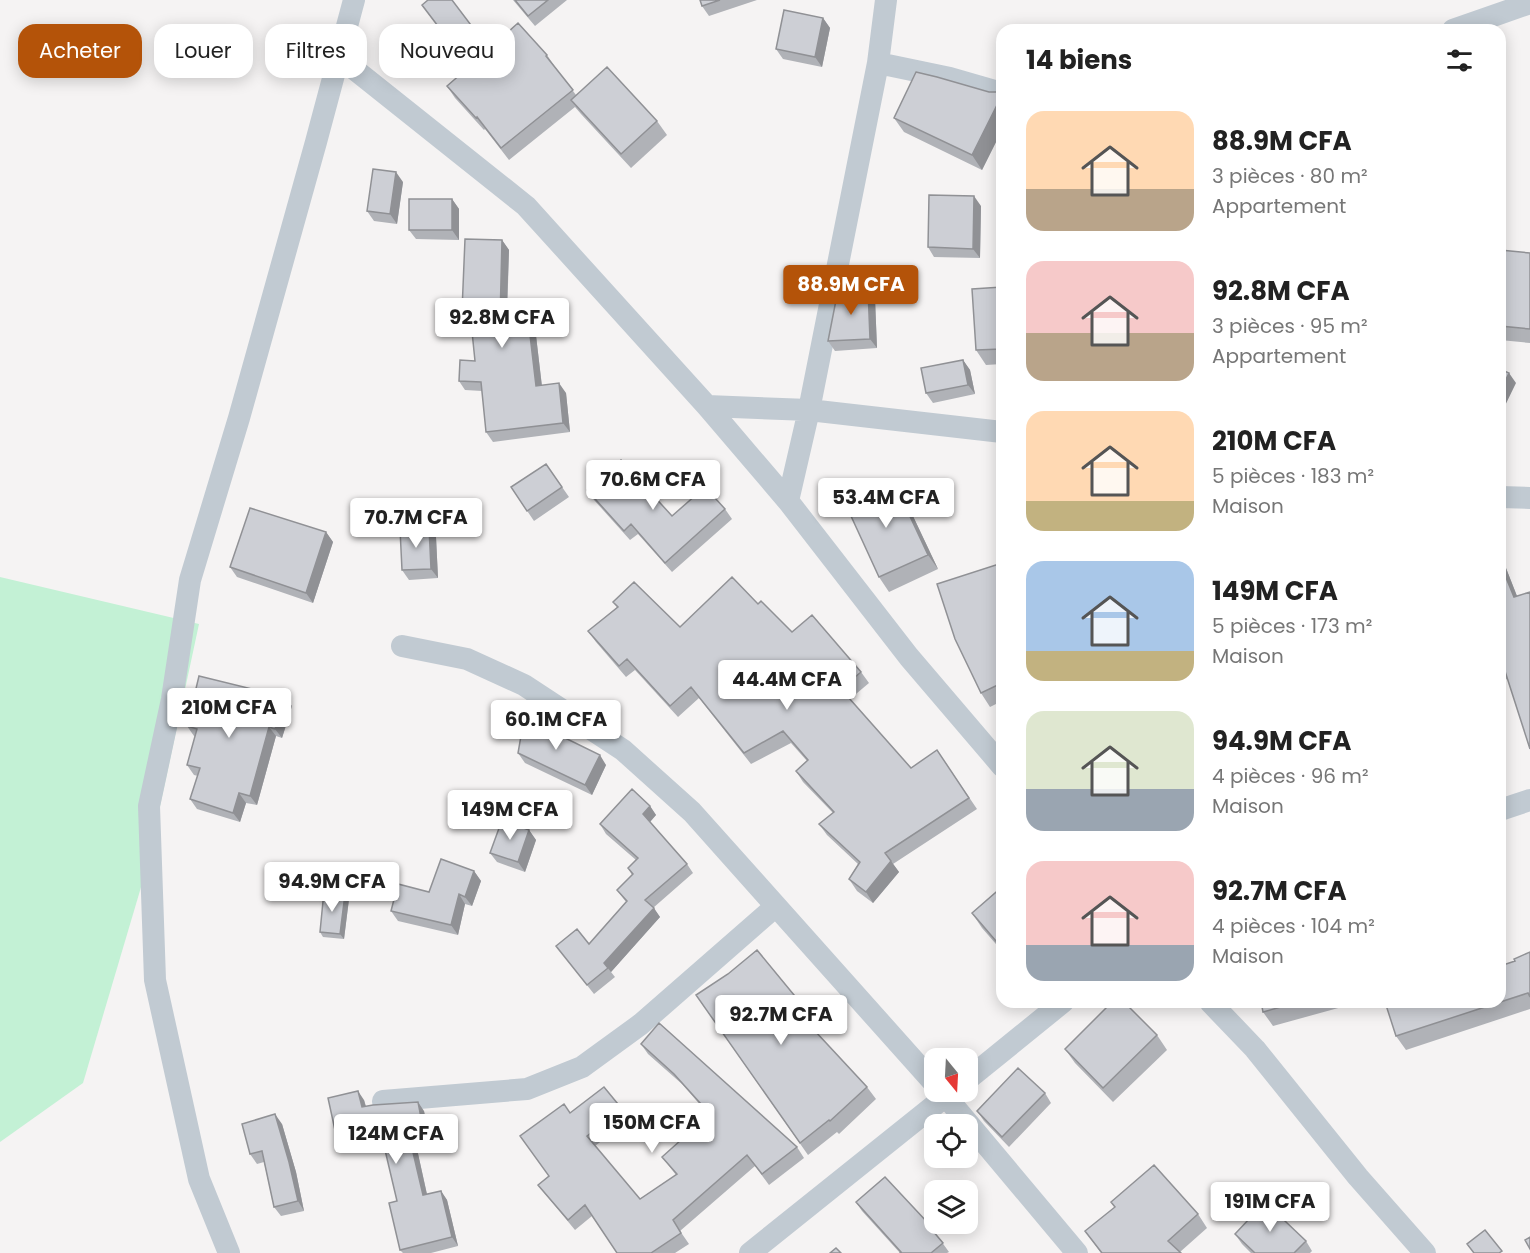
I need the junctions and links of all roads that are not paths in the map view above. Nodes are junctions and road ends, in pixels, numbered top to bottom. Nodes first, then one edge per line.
1 (354, 0) edge
2 (886, 0) edge
3 (1530, 3) edge
4 (348, 24) edge
5 (1470, 24) edge
6 (878, 63) junction
7 (333, 78) edge
8 (365, 78) edge
9 (996, 91) edge
10 (708, 406) junction
11 (809, 410) junction
12 (996, 431) edge
13 (1506, 497) edge
14 (1530, 498) edge
15 (788, 501) junction
16 (402, 646) dead end
17 (996, 759) edge
18 (1530, 800) edge
19 (1506, 808) edge
20 (776, 906) junction
21 (1056, 1008) edge
22 (1216, 1008) edge
23 (924, 1069) edge
24 (978, 1071) edge
25 (383, 1101) dead end
26 (931, 1102) edge
27 (953, 1102) edge
28 (229, 1253) edge
29 (750, 1253) edge
30 (1077, 1253) edge
31 (1425, 1253) edge

1 - 4 street
2 - 6 street
3 - 5 street
6 - 9 street
6 - 11 street
7 - 28 street
8 - 10 street
10 - 11 street
10 - 15 street
11 - 12 street
11 - 15 street
13 - 14 street
15 - 17 street
16 - 20 street
18 - 19 street
20 - 23 street
20 - 25 street
21 - 24 street
22 - 31 street
26 - 29 street
27 - 30 street

